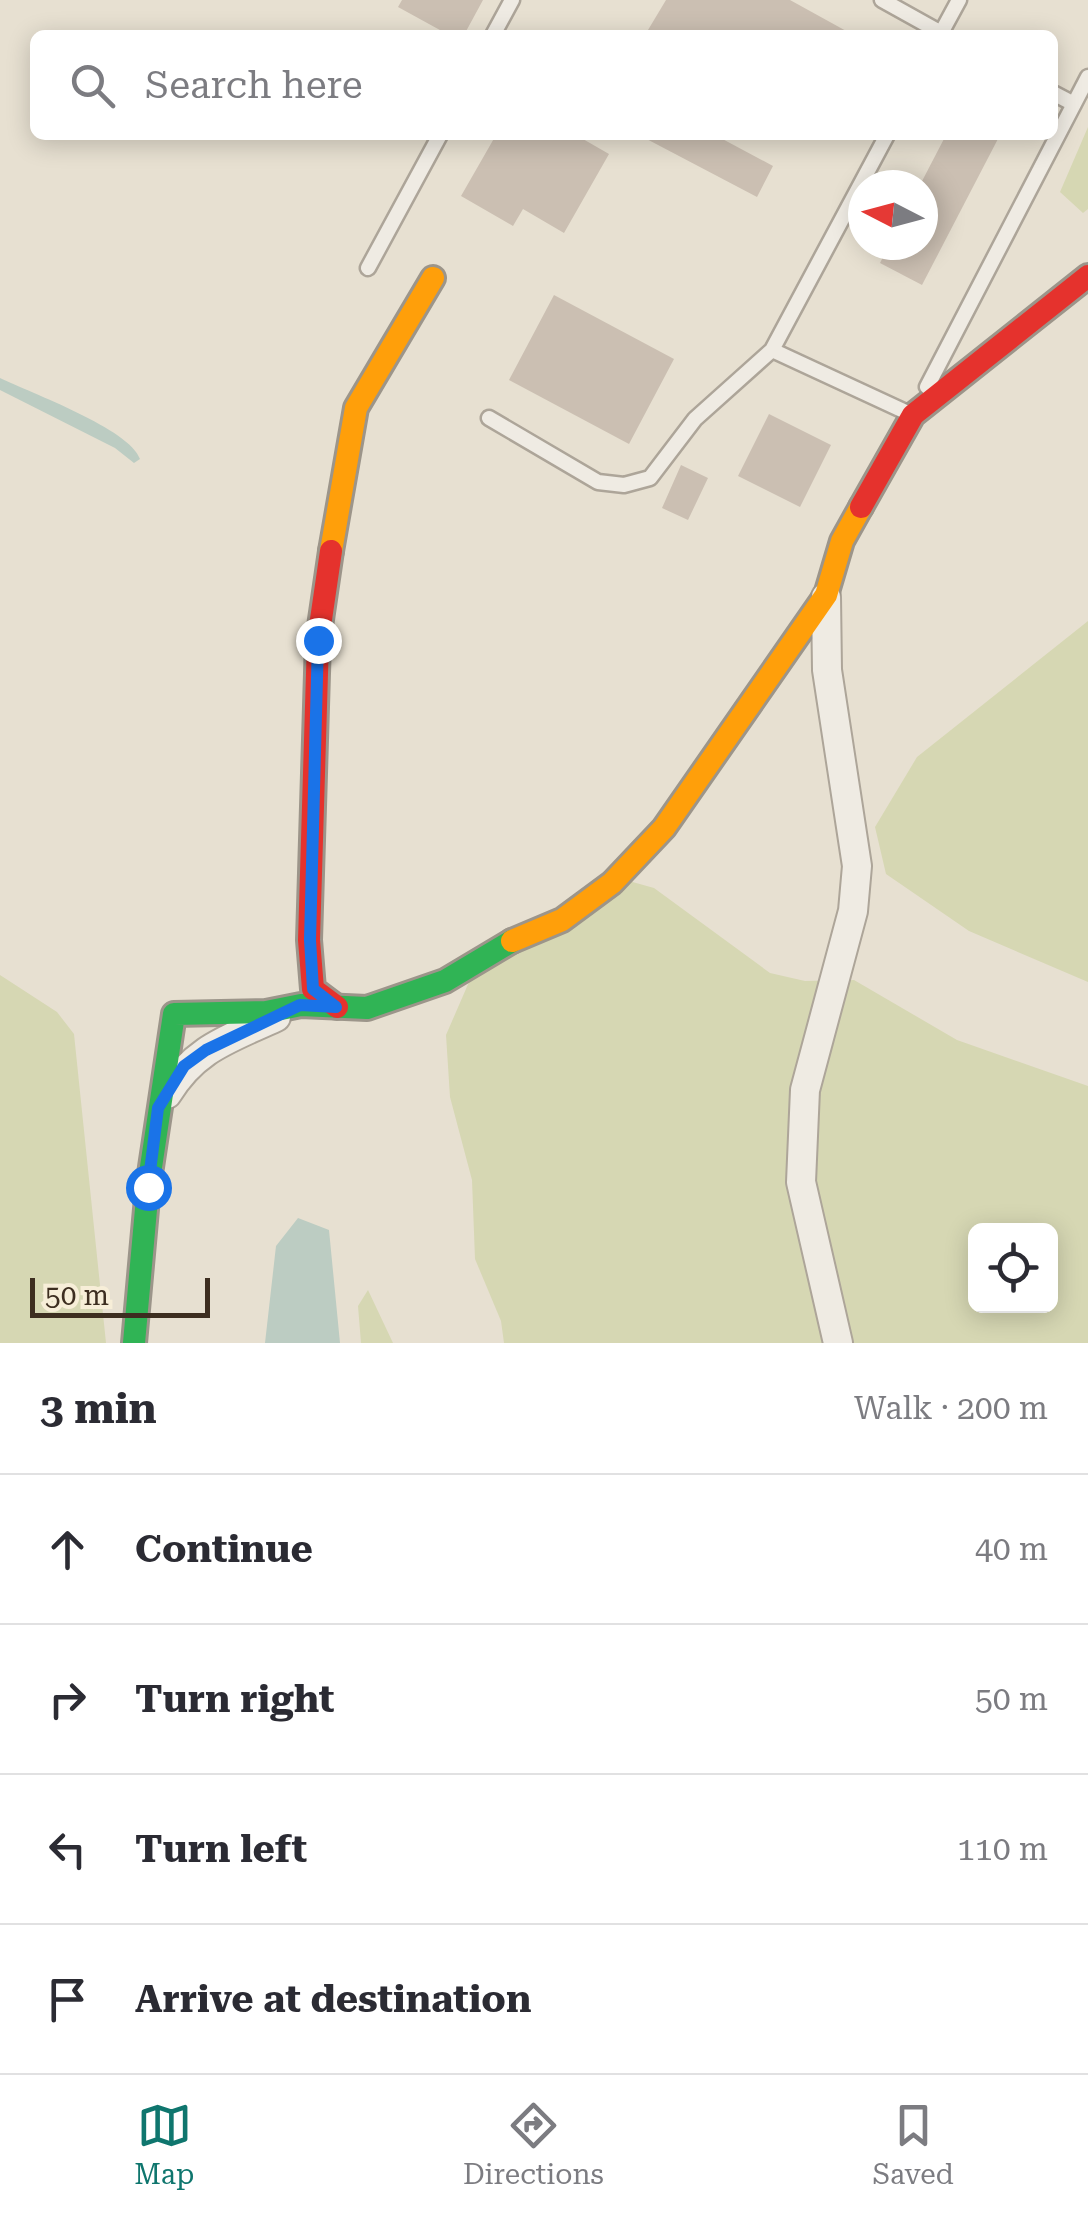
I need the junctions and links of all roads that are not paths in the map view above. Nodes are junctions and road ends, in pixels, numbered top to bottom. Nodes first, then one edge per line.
1 (512, 0) edge
2 (882, 0) edge
3 (959, 0) edge
4 (496, 30) edge
5 (935, 30) edge
6 (944, 30) edge
7 (1088, 77) edge
8 (1058, 96) edge
9 (1074, 104) junction
10 (1058, 135) edge
11 (437, 140) edge
12 (884, 140) edge
13 (1055, 140) edge
14 (368, 268) dead end
15 (1088, 276) edge
16 (433, 278) dead end
17 (772, 350) junction
18 (913, 415) junction
19 (489, 418) dead end
20 (826, 595) junction
21 (300, 1005) junction
22 (336, 1007) junction
23 (158, 1108) junction
24 (134, 1343) edge
25 (838, 1343) edge

1 - 4 lane
2 - 5 lane
3 - 6 lane
7 - 9 lane
8 - 9 lane
9 - 10 lane
11 - 14 lane
12 - 17 lane
13 - 18 lane
15 - 18 street
16 - 22 street
17 - 18 lane
17 - 19 lane
18 - 20 street
20 - 22 street
20 - 25 street
21 - 22 street
21 - 23 street
21 - 23 street
23 - 24 street

